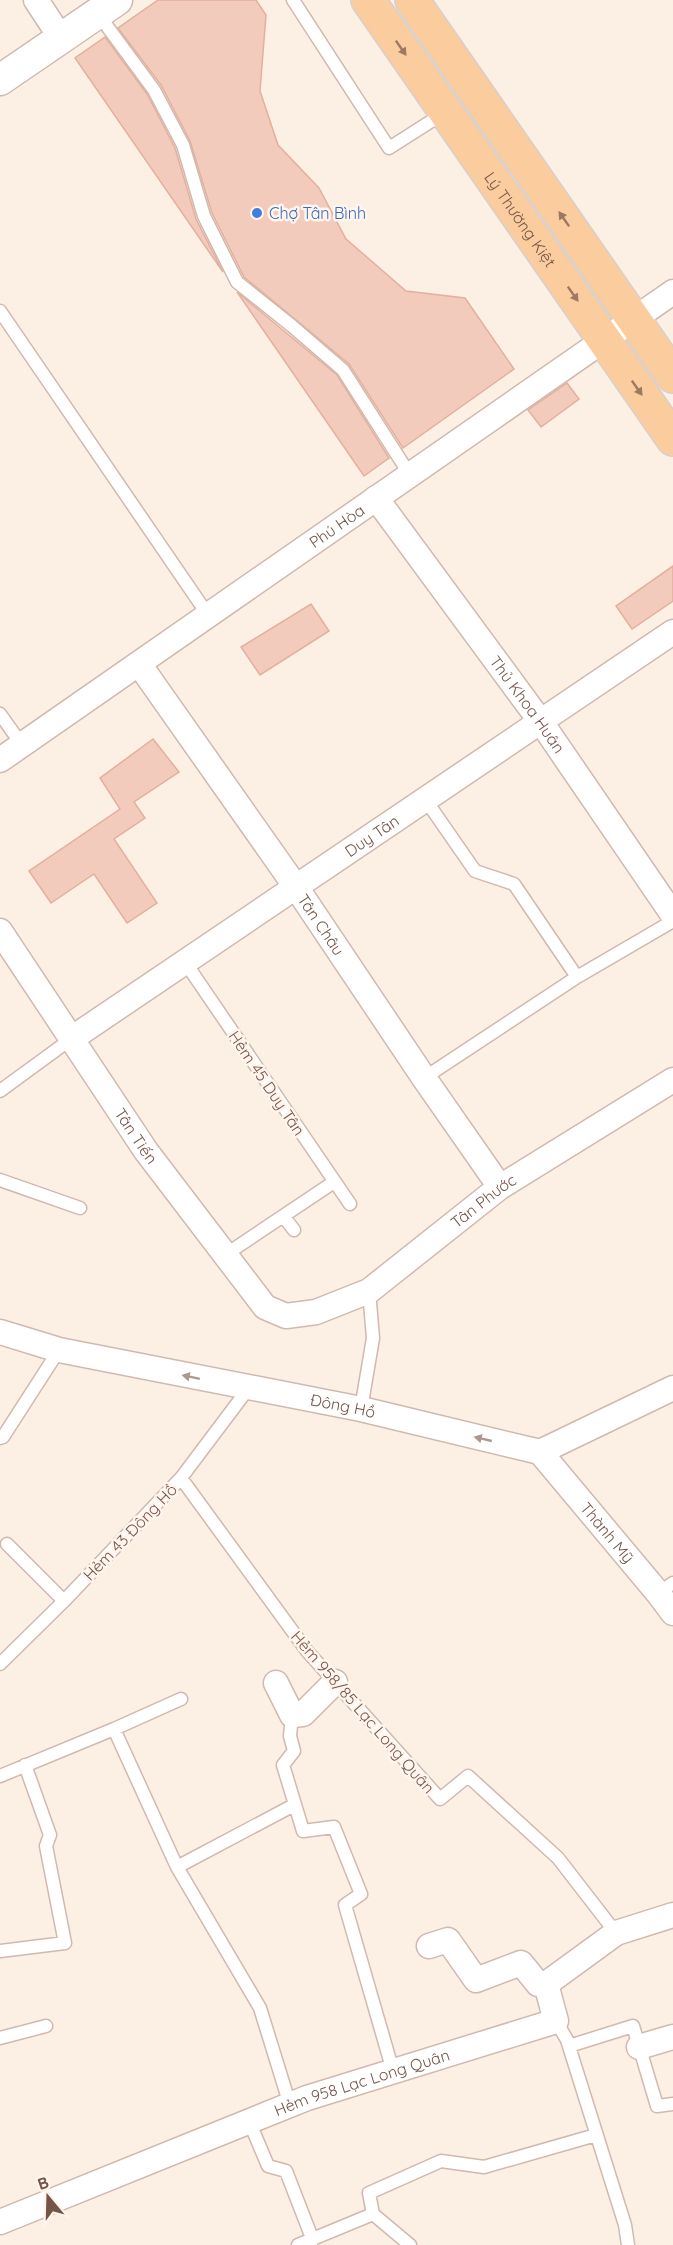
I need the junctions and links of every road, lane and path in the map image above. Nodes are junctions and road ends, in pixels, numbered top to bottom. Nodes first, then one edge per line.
1 (36, 0) edge
2 (293, 0) edge
3 (368, 0) edge
4 (412, 0) edge
5 (107, 6) edge
6 (62, 38) junction
7 (0, 80) edge
8 (446, 112) junction
9 (673, 292) edge
10 (0, 310) edge
11 (633, 319) junction
12 (604, 339) junction
13 (673, 376) edge
14 (673, 439) edge
15 (410, 475) junction
16 (376, 498) junction
17 (208, 615) junction
18 (673, 632) edge
19 (139, 664) junction
20 (0, 714) edge
21 (541, 722) junction
22 (22, 745) junction
23 (0, 760) edge
24 (425, 799) junction
25 (296, 887) junction
26 (673, 915) edge
27 (673, 921) edge
28 (0, 931) edge
29 (185, 962) junction
30 (577, 977) junction
31 (71, 1039) junction
32 (424, 1078) junction
33 (673, 1080) edge
34 (0, 1091) edge
35 (0, 1180) edge
36 (334, 1182) junction
37 (500, 1187) junction
38 (350, 1204) dead end
39 (80, 1208) dead end
40 (284, 1217) junction
41 (294, 1230) dead end
42 (225, 1255) junction
43 (369, 1291) junction
44 (294, 1315) joint
45 (0, 1332) edge
46 (59, 1350) junction
47 (673, 1388) edge
48 (248, 1389) junction
49 (361, 1410) junction
50 (0, 1438) edge
51 (540, 1452) junction
52 (181, 1478) junction
53 (7, 1544) dead end
54 (666, 1588) edge
55 (64, 1601) junction
56 (673, 1613) edge
57 (0, 1664) edge
58 (335, 1682) junction
59 (276, 1683) dead end
60 (181, 1700) dead end
61 (292, 1715) junction
62 (114, 1730) junction
63 (25, 1765) junction
64 (0, 1776) edge
65 (294, 1805) junction
66 (177, 1867) junction
67 (673, 1915) edge
68 (616, 1933) junction
69 (429, 1946) dead end
70 (0, 1951) edge
71 (546, 1984) junction
72 (556, 2021) junction
73 (46, 2026) dead end
74 (673, 2037) edge
75 (0, 2038) edge
76 (569, 2046) junction
77 (639, 2047) junction
78 (393, 2071) junction
79 (673, 2104) edge
80 (290, 2105) junction
81 (249, 2121) junction
82 (596, 2135) junction
83 (373, 2214) junction
84 (0, 2222) edge
85 (312, 2242) edge
86 (298, 2245) edge
87 (410, 2245) edge
88 (628, 2245) edge

1 - 6 street
2 - 8 lane
3 -> 8 main road, Lý Thường Kiệt
11 -> 4 main road
5 - 6 street
5 - 15 lane
6 - 7 street
8 -> 12 main road, Lý Thường Kiệt
9 - 11 street, Phú Hòa
10 - 17 lane
11 - 12 street, Phú Hòa
11 - 13 main road
12 -> 14 main road, Lý Thường Kiệt
12 - 15 street, Phú Hòa
15 - 16 street, Phú Hòa
16 - 17 street, Phú Hòa
16 - 21 street, Thủ Khoa Huân
17 - 19 street, Phú Hòa
18 - 21 street, Duy Tân
19 - 22 street, Phú Hòa
19 - 25 street, Tân Châu
20 - 22 lane
21 - 24 street, Duy Tân
21 - 26 street, Thủ Khoa Huân
22 - 23 street, Phú Hòa
24 - 25 street, Duy Tân
24 - 30 lane
25 - 29 street, Duy Tân
25 - 32 street, Tân Châu
27 - 30 lane
28 - 31 street, Tân Tiến
29 - 31 street, Duy Tân
29 - 36 lane, Hẻm 45 Duy Tân
30 - 32 lane
31 - 34 lane
31 - 42 street, Tân Tiến
32 - 37 street, Tân Châu
33 - 37 street, Tân Phước
35 - 39 lane
36 - 38 lane, Hẻm 45 Duy Tân
36 - 40 lane
37 - 43 street, Tân Phước
40 - 41 lane
40 - 42 lane
42 - 44 street, Tân Tiến
43 - 44 street, Tân Phước
43 - 49 lane
45 - 46 street, Đông Hồ
48 -> 46 street, Đông Hồ
46 - 50 lane
47 - 51 street
48 - 49 street, Đông Hồ
48 - 52 lane, Hẻm 43 Đông Hồ
51 -> 49 street, Đông Hồ
51 - 54 street, Thành Mỹ
52 - 55 lane, Hẻm 43 Đông Hồ
52 - 58 lane, Hẻm 958/85 Lạc Long Quân
53 - 55 lane
54 - 56 street, Thành Mỹ
55 - 57 lane, Hẻm 43 Đông Hồ
58 - 61 street
58 - 68 lane, Hẻm 958/85 Lạc Long Quân
59 - 61 street
60 - 62 lane
61 - 65 lane
62 - 63 lane
62 - 66 lane
63 - 64 lane
63 - 70 lane
65 - 66 lane
65 - 78 lane
66 - 80 lane
67 - 68 street
68 - 71 street
69 - 71 street
71 - 72 street
72 - 76 lane
72 - 78 street, Hẻm 958 Lạc Long Quân
73 - 75 lane
74 - 77 street
76 - 77 lane
76 - 82 lane
77 - 79 lane
78 - 80 street, Hẻm 958 Lạc Long Quân
80 - 81 street, Hẻm 958 Lạc Long Quân
81 - 84 street, Hẻm 958 Lạc Long Quân
81 - 85 lane
82 - 83 lane
82 - 88 lane
83 - 85 lane
83 - 87 lane
85 - 86 lane

